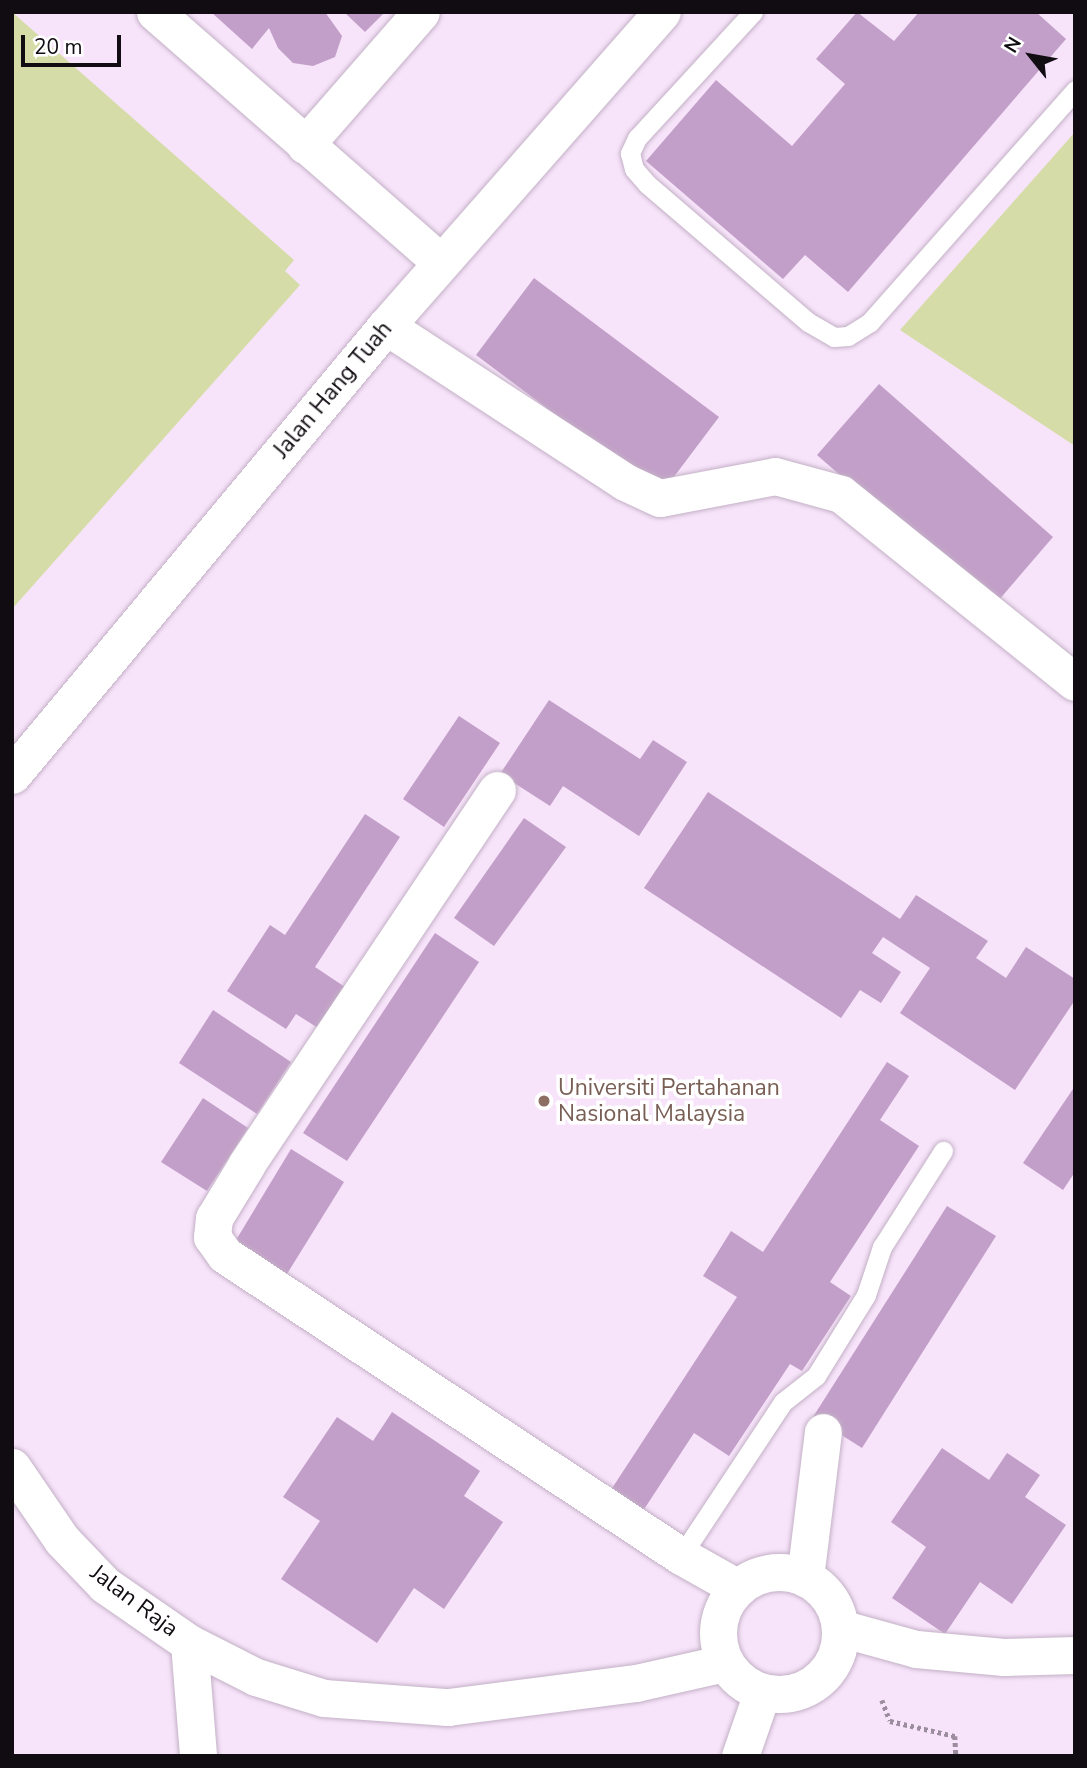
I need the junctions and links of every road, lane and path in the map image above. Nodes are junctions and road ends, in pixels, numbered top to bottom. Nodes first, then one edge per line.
1 (155, 12) edge
2 (421, 12) edge
3 (662, 12) edge
4 (753, 12) edge
5 (1075, 90) edge
6 (305, 145) junction
7 (441, 262) junction
8 (386, 326) junction
9 (1075, 682) edge
10 (12, 775) edge
11 (497, 790) dead end
12 (943, 1151) dead end
13 (823, 1432) dead end
14 (12, 1467) edge
15 (681, 1556) junction
16 (804, 1577) junction
17 (738, 1588) junction
18 (840, 1628) junction
19 (189, 1643) junction
20 (1075, 1655) edge
21 (725, 1663) junction
22 (762, 1693) junction
23 (882, 1700) dead end
24 (198, 1756) edge
25 (740, 1756) edge
26 (956, 1756) edge

1 - 6 street
2 - 6 street
3 - 7 street, Jalan Hang Tuah
4 - 5 lane
6 - 7 street
7 - 8 street, Jalan Hang Tuah
8 - 9 street
8 - 10 street, Jalan Hang Tuah
11 - 15 street
12 - 15 lane
13 - 16 street
14 - 19 street, Jalan Raja
15 - 17 street
16 - 17 street
16 - 18 street
17 - 21 street
18 - 20 street
18 - 22 street
19 - 21 street
19 - 24 street, Jalan Raja
21 - 22 street
22 - 25 street
23 - 26 path

